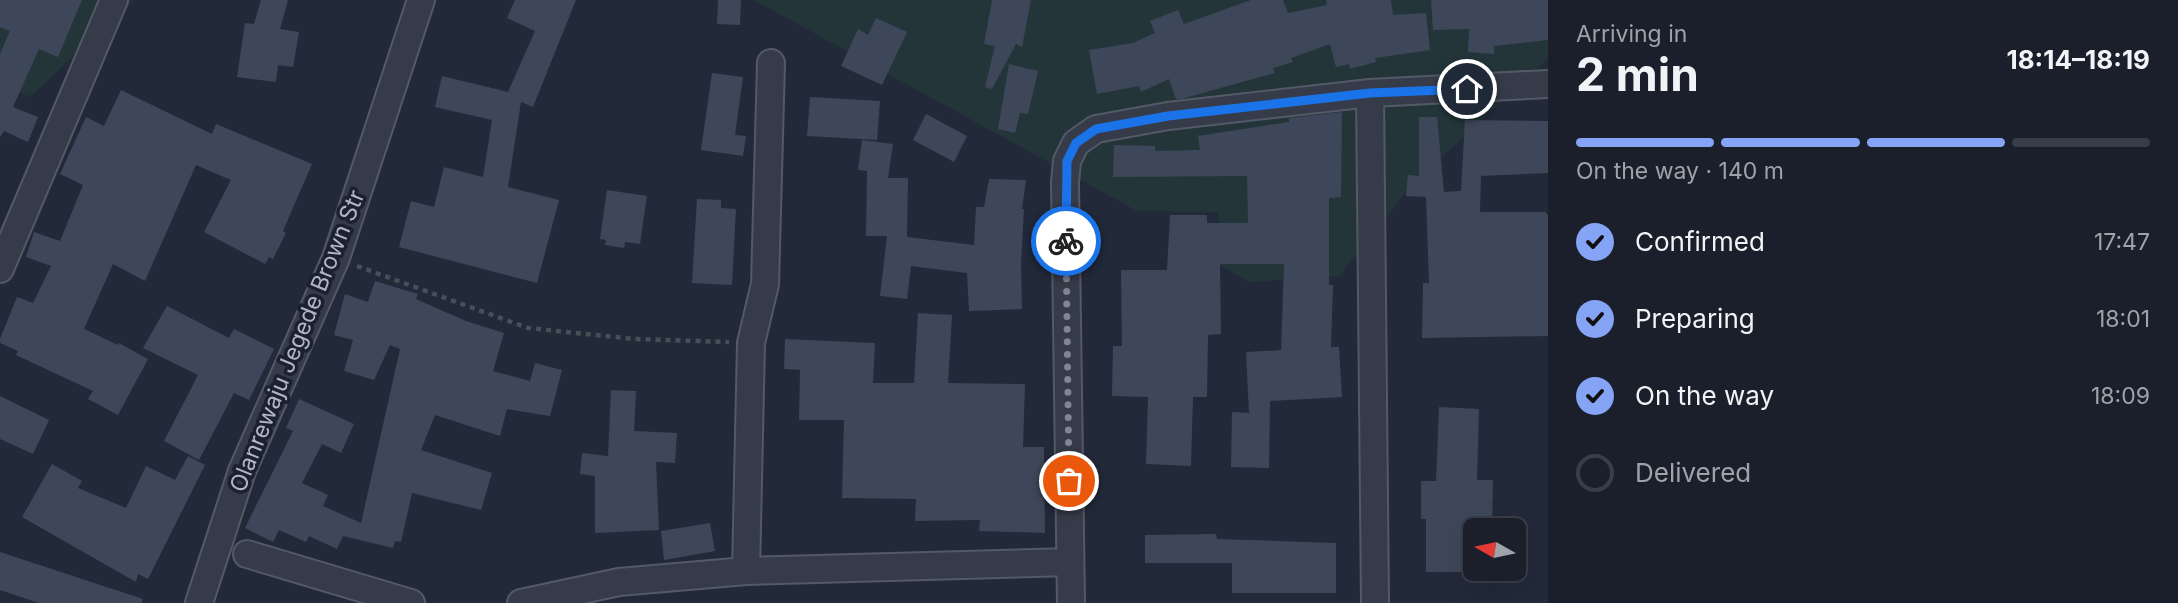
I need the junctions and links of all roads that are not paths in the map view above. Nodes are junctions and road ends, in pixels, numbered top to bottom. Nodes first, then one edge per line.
1 (114, 0) edge
2 (421, 0) edge
3 (771, 63) dead end
4 (1548, 84) edge
5 (1370, 93) junction
6 (0, 269) edge
7 (247, 554) dead end
8 (1070, 562) junction
9 (746, 570) junction
10 (199, 603) edge
11 (411, 603) edge
12 (521, 603) edge
13 (1071, 603) edge
14 (1375, 603) edge

1 - 6 street
2 - 10 street, Olanrewaju Jegede Brown Str
3 - 9 street
4 - 5 street
5 - 8 street
5 - 14 street
7 - 11 street
8 - 9 street
8 - 13 street
9 - 12 street

